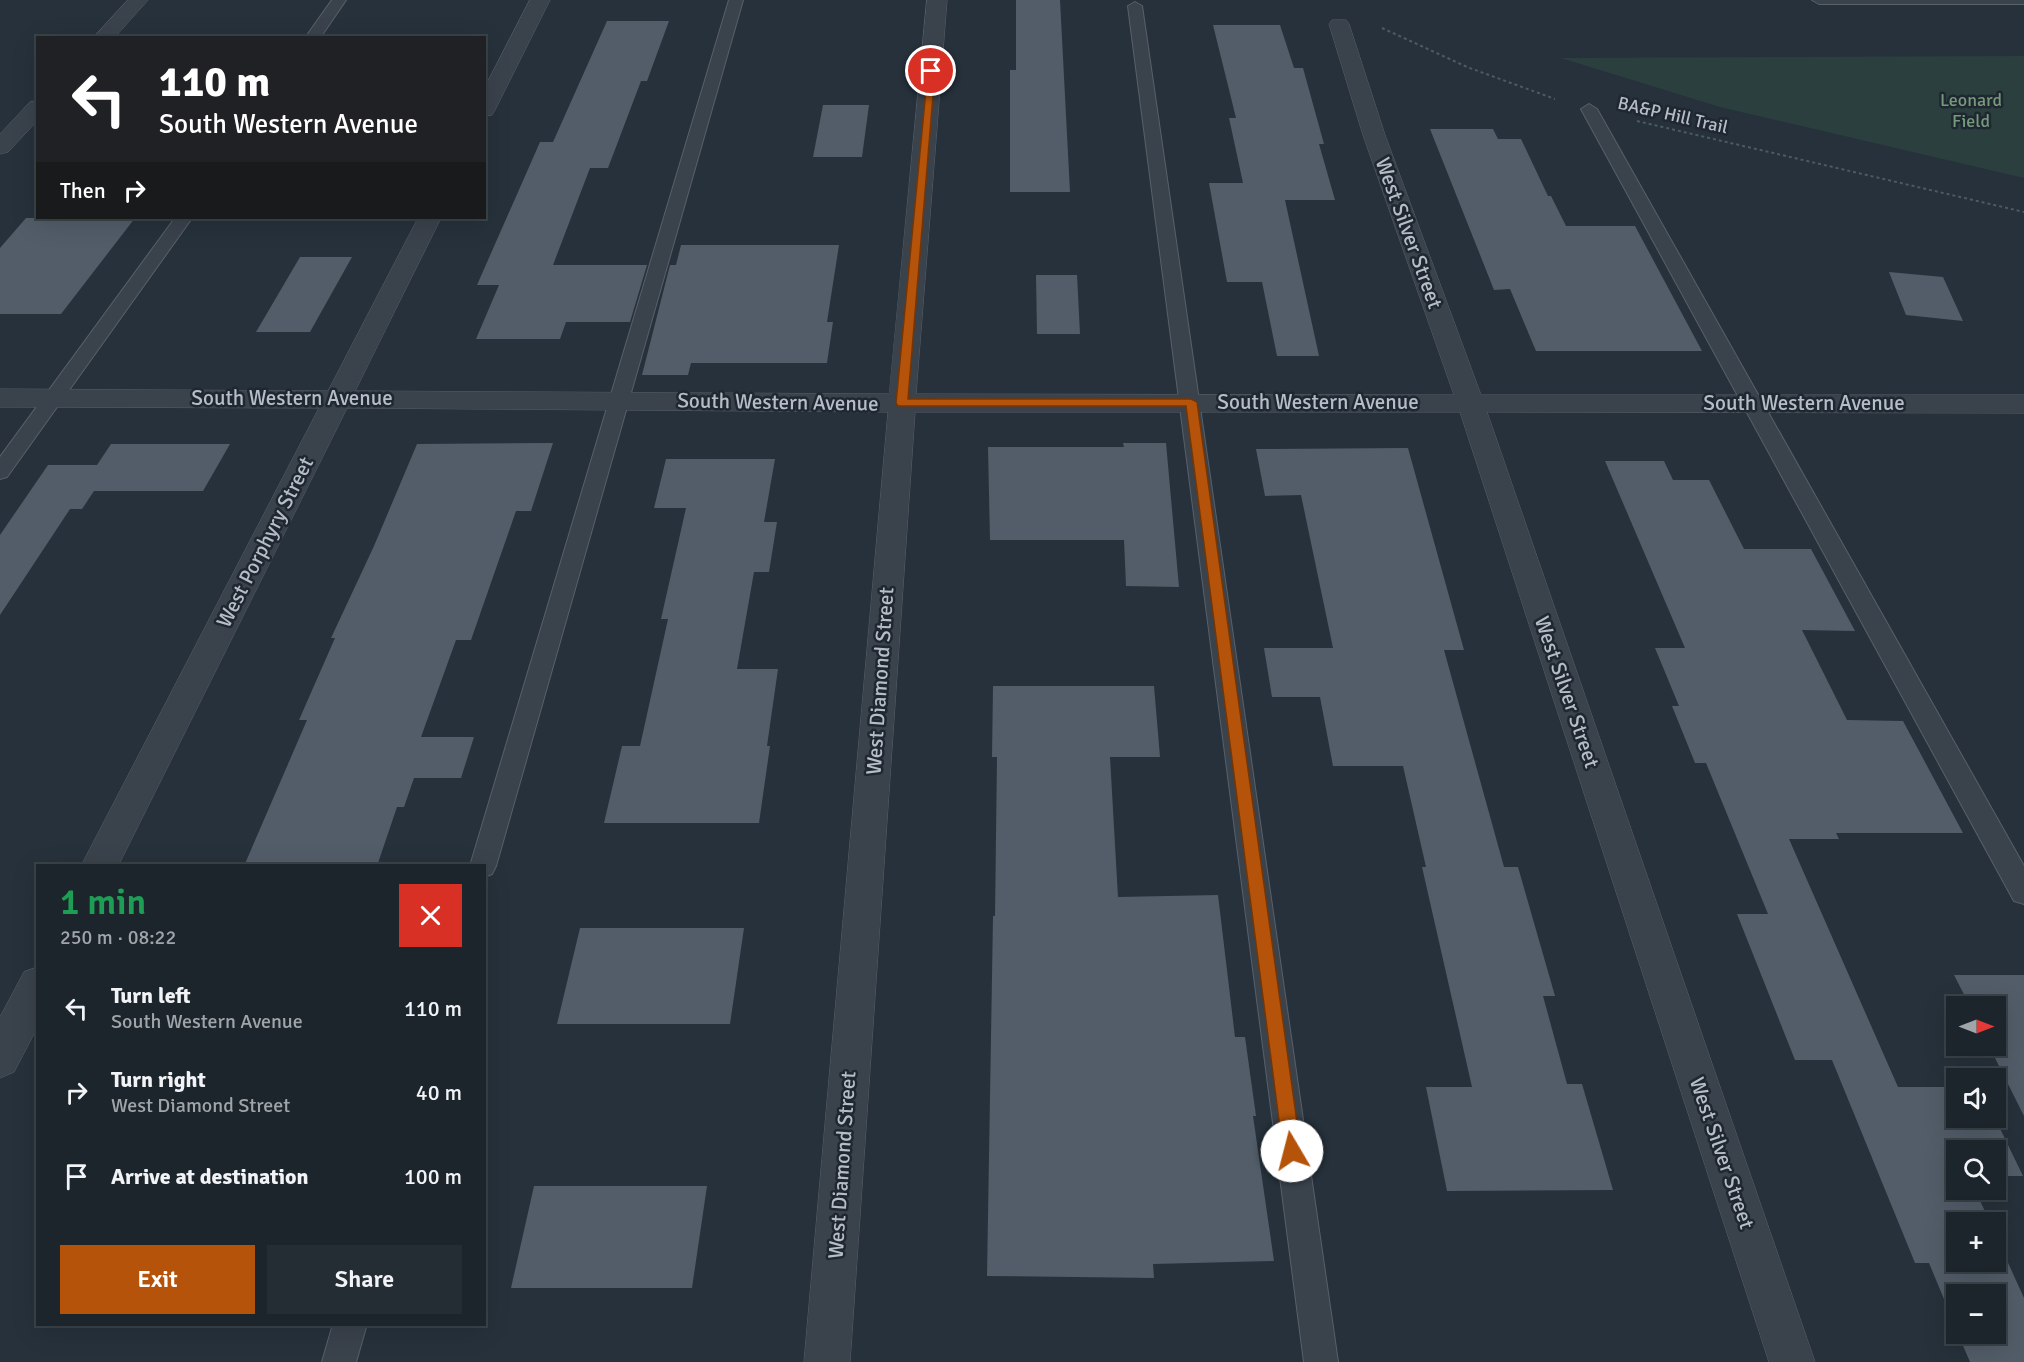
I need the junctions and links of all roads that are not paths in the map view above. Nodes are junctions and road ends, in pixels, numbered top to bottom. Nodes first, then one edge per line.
1 (138, 0) edge
2 (339, 0) edge
3 (540, 0) edge
4 (736, 0) edge
5 (937, 0) edge
6 (1819, 0) edge
7 (2024, 0) edge
8 (1135, 6) dead end
9 (1339, 24) dead end
10 (105, 36) edge
11 (313, 36) edge
12 (486, 106) edge
13 (36, 109) edge
14 (1589, 109) road end
15 (0, 147) edge
16 (182, 219) edge
17 (429, 219) edge
18 (0, 398) edge
19 (54, 398) junction
20 (339, 398) junction
21 (619, 400) junction
22 (1191, 402) junction
23 (1470, 402) junction
24 (902, 403) junction
25 (1751, 403) junction
26 (2024, 404) edge
27 (0, 472) edge
28 (100, 864) edge
29 (484, 864) edge
30 (2024, 892) edge
31 (36, 989) edge
32 (0, 1058) edge
33 (349, 1326) edge
34 (339, 1362) edge
35 (827, 1362) edge
36 (1321, 1362) edge
37 (1792, 1362) edge

1 - 10 street
2 - 11 lane
3 - 12 street
4 - 21 lane
5 - 24 street, West Diamond Street
6 - 7 lane
8 - 22 lane
9 - 23 street, West Silver Street
13 - 15 street
14 - 25 lane
16 - 19 lane
17 - 20 street, West Porphyry Street
18 - 19 street, South Western Avenue
19 - 20 street, South Western Avenue
19 - 27 lane
20 - 21 street, South Western Avenue
20 - 28 street, West Porphyry Street
21 - 24 street, South Western Avenue
21 - 29 lane
22 - 23 street, South Western Avenue
22 - 24 street, South Western Avenue
22 - 36 lane
23 - 25 street, South Western Avenue
23 - 37 street, West Silver Street
24 - 35 street, West Diamond Street
25 - 26 street, South Western Avenue
25 - 30 lane
31 - 32 street
33 - 34 lane

